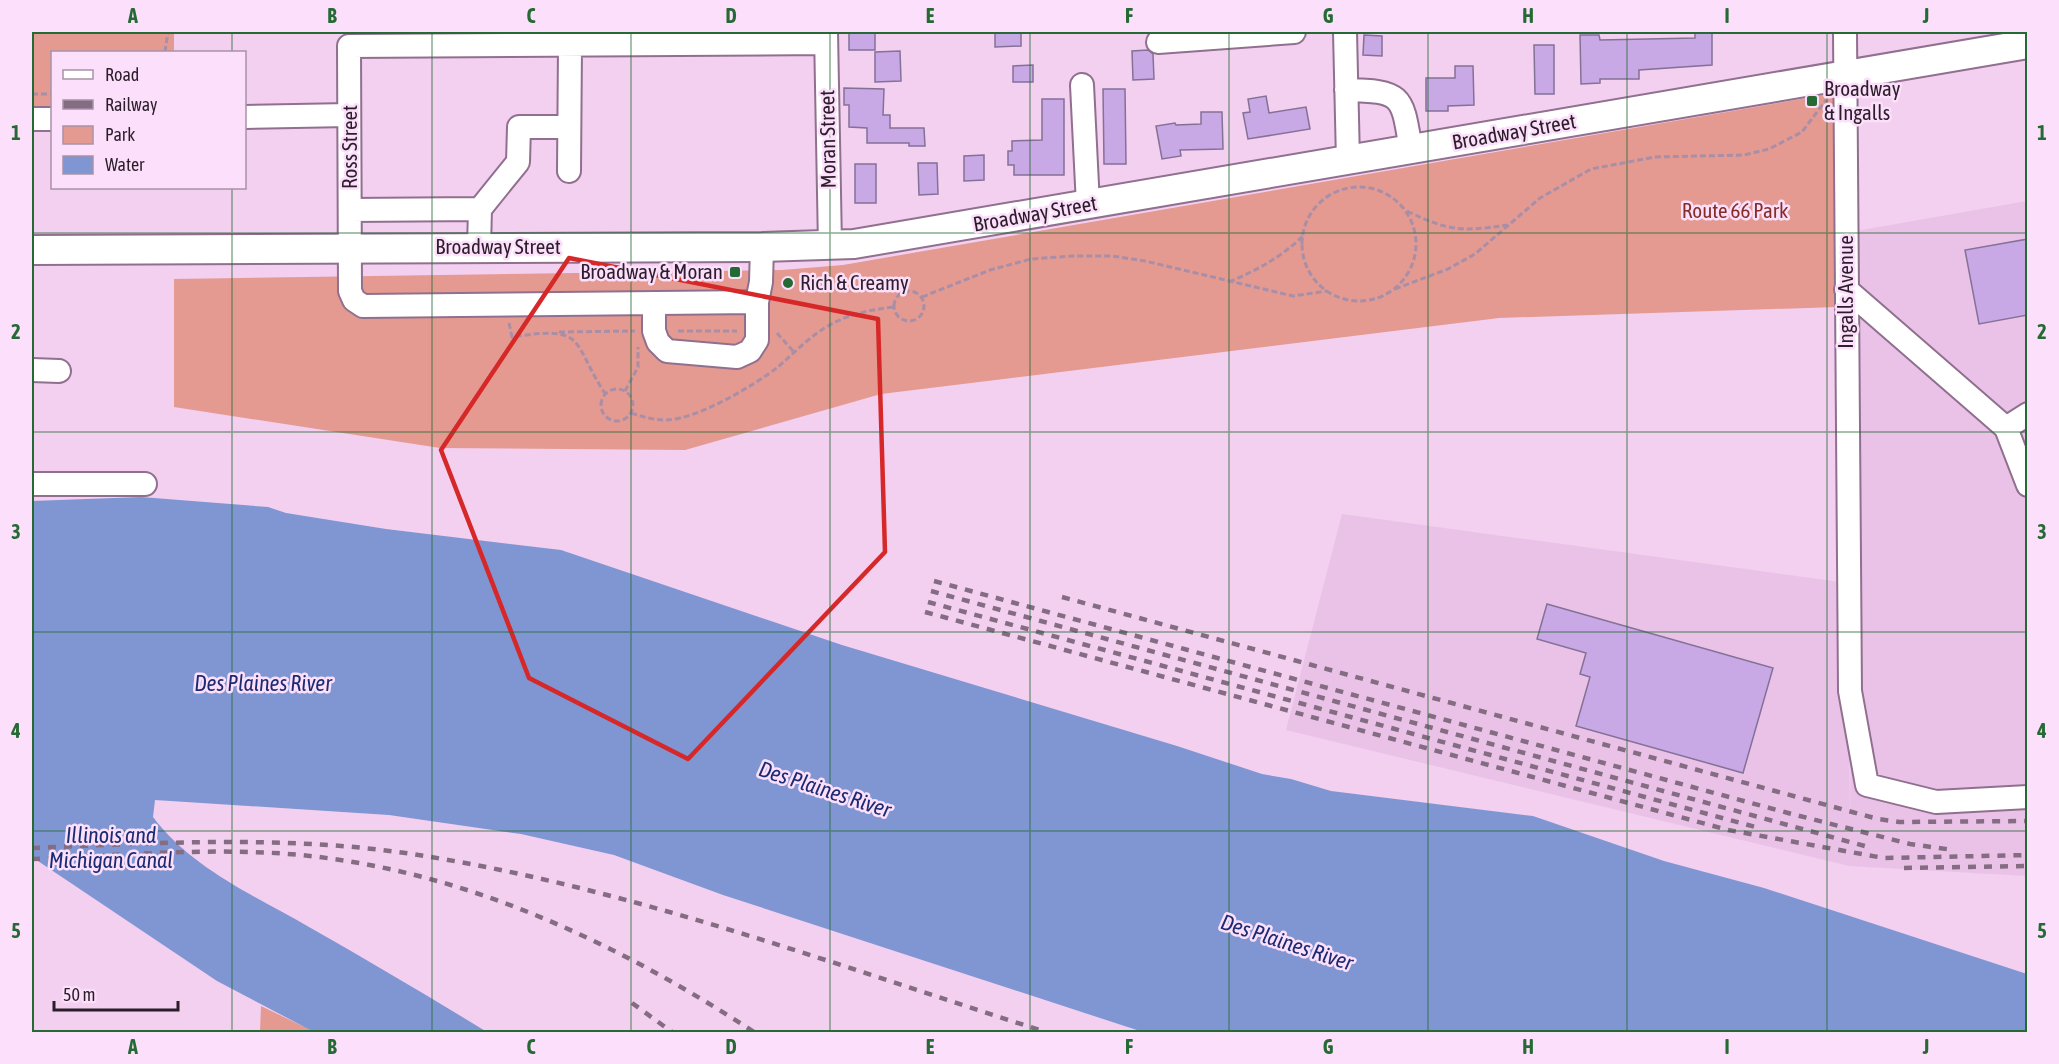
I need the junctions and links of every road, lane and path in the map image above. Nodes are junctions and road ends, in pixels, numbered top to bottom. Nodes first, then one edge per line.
1 (168, 32) edge
2 (1294, 32) edge
3 (1345, 32) edge
4 (1845, 32) edge
5 (826, 37) edge
6 (1158, 42) dead end
7 (2028, 44) edge
8 (570, 46) junction
9 (165, 51) edge
10 (1846, 76) junction
11 (1082, 85) dead end
12 (1346, 90) junction
13 (32, 94) edge
14 (51, 94) edge
15 (350, 115) junction
16 (246, 117) edge
17 (51, 118) edge
18 (32, 119) edge
19 (569, 127) junction
20 (1411, 150) junction
21 (1348, 161) junction
22 (569, 171) dead end
23 (1088, 205) junction
24 (480, 209) junction
25 (350, 210) junction
26 (1407, 211) junction
27 (1509, 225) junction
28 (1303, 236) junction
29 (830, 246) junction
30 (762, 247) junction
31 (350, 248) junction
32 (479, 248) junction
33 (32, 250) edge
34 (1228, 282) junction
35 (1395, 289) junction
36 (1846, 290) junction
37 (1327, 291) junction
38 (922, 297) junction
39 (757, 302) junction
40 (645, 303) junction
41 (509, 306) junction
42 (893, 307) junction
43 (32, 370) edge
44 (59, 371) dead end
45 (625, 392) junction
46 (606, 395) junction
47 (630, 413) junction
48 (2028, 414) edge
49 (2006, 428) junction
50 (32, 484) edge
51 (145, 484) dead end
52 (2028, 485) edge
53 (2028, 796) edge

1 - 9 path
2 - 6 street
3 - 12 street
4 - 10 street, Ingalls Avenue
5 - 8 street
5 - 29 street, Moran Street
7 - 10 main road, Broadway Street
8 - 15 street, Ross Street
8 - 19 street
10 - 20 main road, Broadway Street
10 - 27 path
10 - 36 street, Ingalls Avenue
11 - 23 street
12 - 20 street
12 - 21 street
13 - 14 path
15 - 16 street
15 - 25 street, Ross Street
17 - 18 street
19 - 22 street
19 - 24 street
20 - 21 main road, Broadway Street
21 - 23 main road, Broadway Street
23 - 29 main road, Broadway Street
24 - 25 street
24 - 32 street
25 - 31 street, Ross Street
26 - 27 path
26 - 28 path
26 - 35 path
27 - 35 path
28 - 34 path
28 - 37 path
29 - 30 main road, Broadway Street
30 - 32 main road, Broadway Street
30 - 39 street
31 - 32 main road, Broadway Street
31 - 33 main road, Broadway Street
31 - 41 street, Ross Street
34 - 37 path
34 - 38 path
35 - 37 path
36 - 49 street
36 - 53 street, Ingalls Avenue
38 - 42 path
38 - 42 path
39 - 40 street, Ross Street
39 - 40 street
40 - 41 street, Ross Street
40 - 45 path
41 - 46 path
42 - 47 path
43 - 44 street
45 - 46 path
45 - 47 path
46 - 47 path
48 - 49 street
49 - 52 street
50 - 51 street

